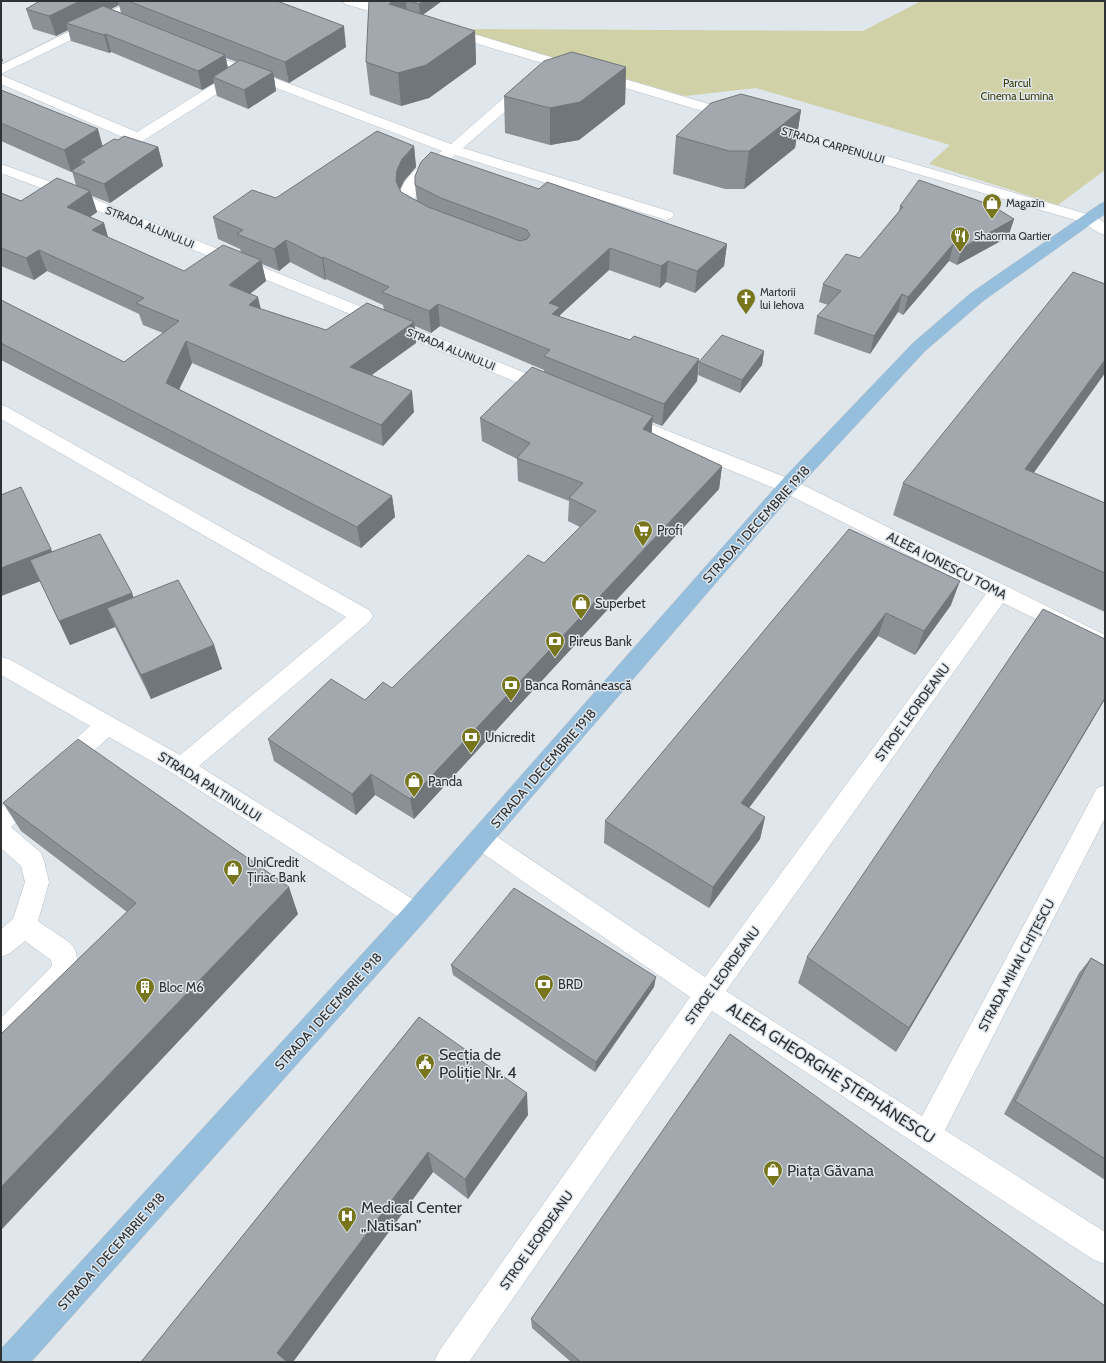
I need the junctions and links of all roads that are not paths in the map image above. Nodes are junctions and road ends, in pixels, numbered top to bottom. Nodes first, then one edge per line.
1 (141, 1) edge
2 (349, 1) edge
3 (109, 18) junction
4 (410, 19) edge
5 (124, 24) edge
6 (432, 26) edge
7 (190, 51) edge
8 (554, 62) junction
9 (1, 70) edge
10 (242, 72) junction
11 (1, 79) edge
12 (138, 138) junction
13 (453, 150) junction
14 (98, 163) edge
15 (1, 168) edge
16 (1105, 207) edge
17 (666, 216) dead end
18 (1088, 219) junction
19 (436, 224) edge
20 (1105, 230) edge
21 (567, 396) edge
22 (1, 411) edge
23 (611, 414) edge
24 (788, 486) junction
25 (1000, 592) junction
26 (1105, 645) edge
27 (1, 665) edge
28 (107, 725) junction
29 (182, 767) junction
30 (1105, 796) edge
31 (1, 822) edge
32 (1, 833) edge
33 (481, 839) junction
34 (415, 914) junction
35 (24, 926) junction
36 (1, 945) edge
37 (708, 994) junction
38 (1, 1037) edge
39 (928, 1134) junction
40 (1105, 1249) edge
41 (10, 1362) edge
42 (450, 1362) edge

1 - 3 street
2 - 4 street
3 - 5 street
3 - 9 street
6 - 8 street, STRADA CARPENULUI
7 - 10 street
8 - 13 street
8 - 18 street, STRADA CARPENULUI
10 - 12 street
10 - 13 street
11 - 12 street
12 - 14 street
13 - 17 street
13 - 19 street
15 - 21 street, STRADA ALUNULUI
16 - 18 main road, STRADA 1 DECEMBRIE 1918
18 - 20 street, STRADA CARPENULUI
18 - 24 main road, STRADA 1 DECEMBRIE 1918
22 - 29 street
23 - 24 street
24 - 25 street, ALEEA IONESCU TOMA
24 - 33 main road, STRADA 1 DECEMBRIE 1918
25 - 26 street, ALEEA IONESCU TOMA
25 - 37 street, STROE LEORDEANU
27 - 28 street, STRADA PALTINULUI
28 - 29 street, STRADA PALTINULUI
28 - 31 street
29 - 34 street, STRADA PALTINULUI
30 - 39 street, STRADA MIHAI CHIȚESCU
32 - 35 street
33 - 34 main road, STRADA 1 DECEMBRIE 1918
33 - 37 street, ALEEA GHEORGHE ȘTEPHĂNESCU
34 - 41 main road, STRADA 1 DECEMBRIE 1918
35 - 36 street
35 - 38 street
37 - 39 street, ALEEA GHEORGHE ȘTEPHĂNESCU
37 - 42 street, STROE LEORDEANU
39 - 40 street, ALEEA GHEORGHE ȘTEPHĂNESCU

